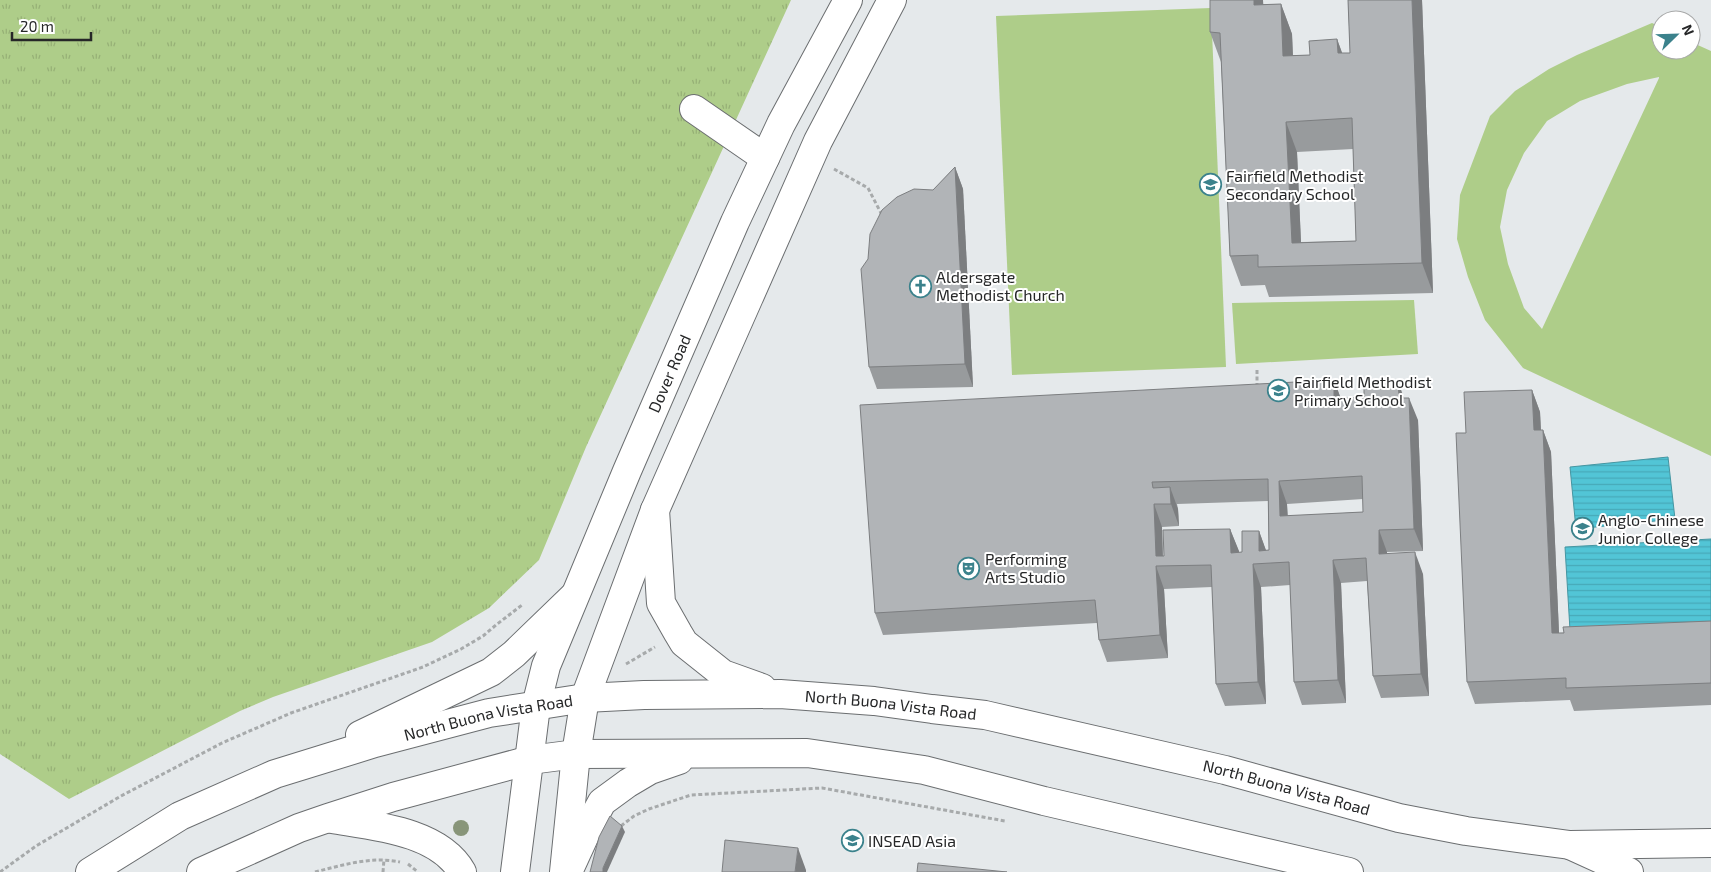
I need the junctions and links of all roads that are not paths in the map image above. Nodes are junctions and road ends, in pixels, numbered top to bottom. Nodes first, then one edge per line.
1 (848, 0) edge
2 (892, 0) edge
3 (694, 108) dead end
4 (765, 158) junction
5 (655, 510) junction
6 (574, 596) junction
7 (780, 694) junction
8 (585, 698) junction
9 (536, 706) junction
10 (576, 754) junction
11 (697, 754) junction
12 (530, 760) junction
13 (275, 774) junction
14 (328, 818) junction
15 (1711, 843) edge
16 (1570, 845) junction
17 (90, 872) edge
18 (201, 872) edge
19 (462, 872) edge
20 (515, 872) edge
21 (564, 872) edge
22 (568, 872) edge
23 (1349, 872) edge
24 (1630, 872) edge

1 - 4 main road, Dover Road
2 - 5 main road
3 - 4 main road
4 - 6 main road, Dover Road
5 - 7 main road
5 - 8 main road
6 - 9 main road, Dover Road
6 - 13 main road
7 - 8 main road, North Buona Vista Road
7 - 16 main road, North Buona Vista Road
8 - 9 main road, North Buona Vista Road
8 - 10 main road
9 - 12 main road, Dover Road
9 - 13 main road, North Buona Vista Road
10 - 11 main road
10 - 12 main road
10 - 21 main road
11 - 22 main road
11 - 23 main road
12 - 14 main road
12 - 20 main road, Dover Road
13 - 17 main road, North Buona Vista Road
14 - 18 main road
14 - 19 main road
15 - 16 main road, North Buona Vista Road
16 - 24 main road

